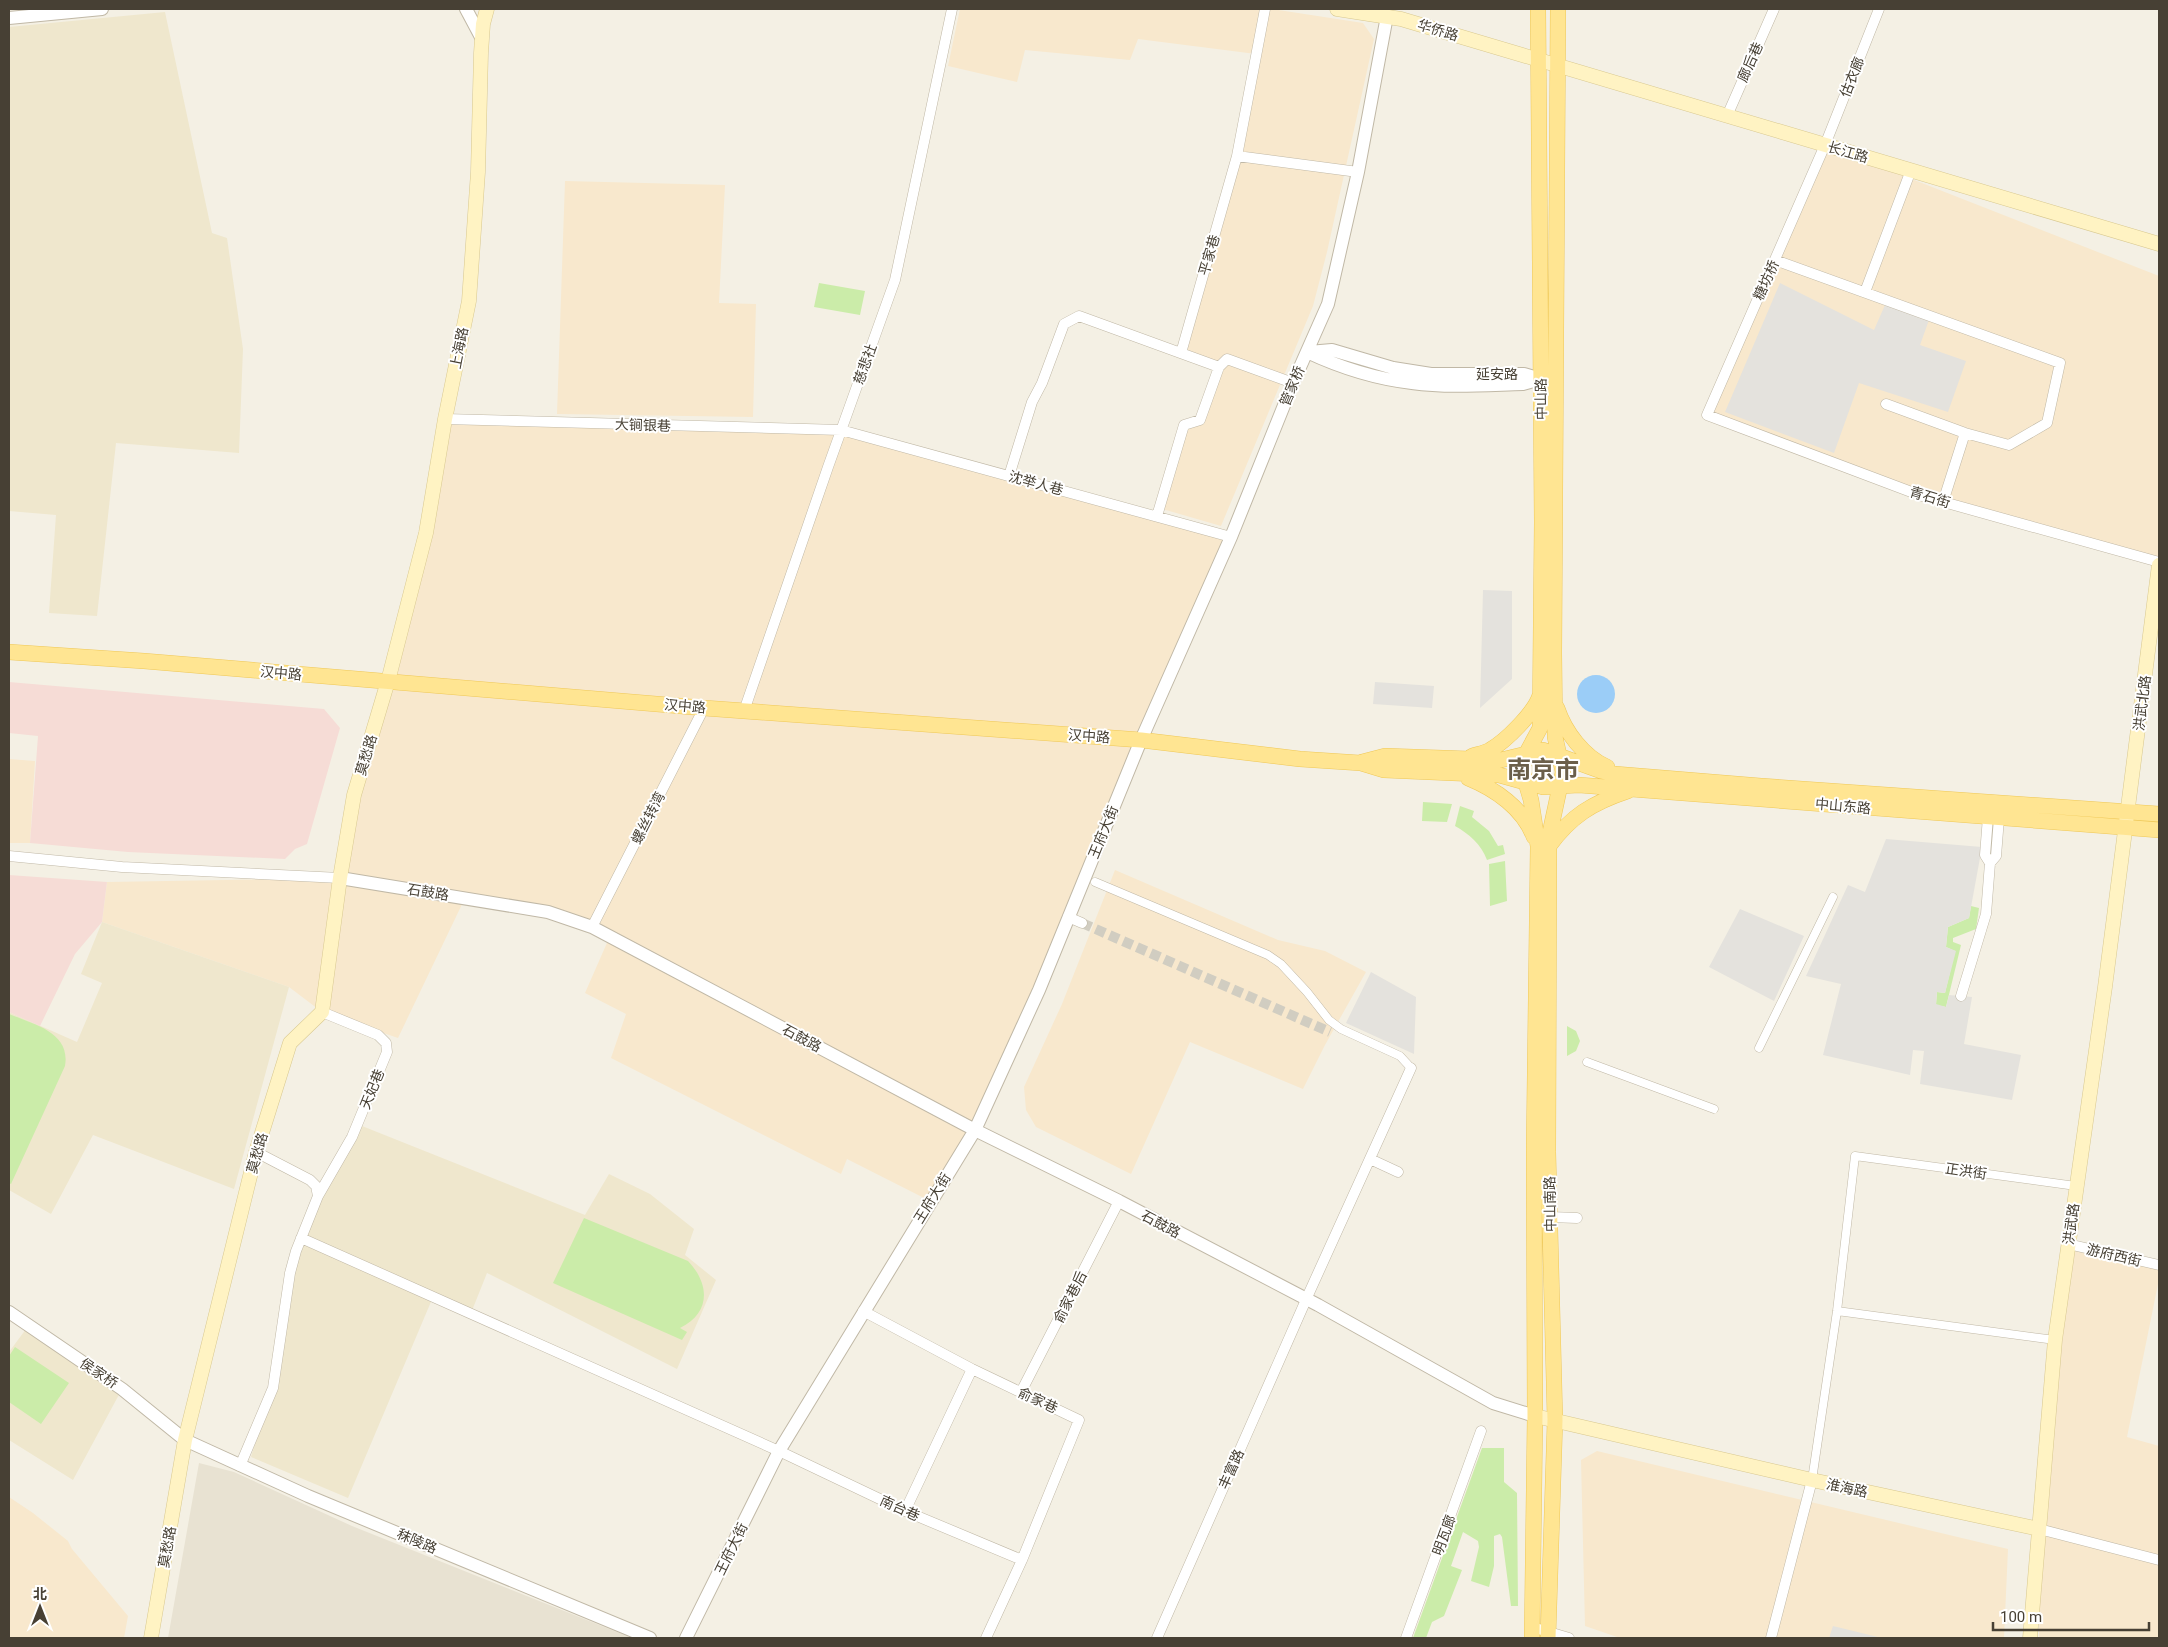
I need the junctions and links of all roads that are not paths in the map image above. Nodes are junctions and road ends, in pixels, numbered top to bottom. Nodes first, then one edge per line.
1 (102, 9) edge
2 (466, 9) edge
3 (488, 9) edge
4 (952, 9) edge
5 (1265, 9) edge
6 (1336, 9) edge
7 (1538, 9) edge
8 (1558, 9) edge
9 (1774, 9) edge
10 (1879, 9) edge
11 (82, 10) edge
12 (1388, 12) edge
13 (9, 18) edge
14 (482, 39) junction
15 (1537, 60) junction
16 (1557, 66) junction
17 (1727, 116) junction
18 (1825, 145) junction
19 (1237, 156) junction
20 (1910, 170) junction
21 (1358, 172) junction
22 (2159, 244) edge
23 (1775, 260) junction
24 (1865, 292) junction
25 (1307, 352) junction
26 (1181, 353) junction
27 (1219, 366) junction
28 (1541, 379) junction
29 (1293, 383) junction
30 (1886, 404) dead end
31 (1707, 415) joint
32 (445, 419) junction
33 (841, 430) junction
34 (1965, 433) junction
35 (1009, 476) junction
36 (1943, 502) dead end
37 (1157, 516) junction
38 (1231, 537) junction
39 (2159, 564) edge
40 (9, 652) edge
41 (388, 682) junction
42 (1547, 693) junction
43 (704, 708) junction
44 (744, 710) junction
45 (1141, 740) junction
46 (1543, 750) joint
47 (1526, 754) junction
48 (1561, 756) junction
49 (1456, 766) junction
50 (1562, 779) junction
51 (1635, 782) junction
52 (1528, 784) junction
53 (2128, 812) junction
54 (2159, 814) edge
55 (1993, 817) junction
56 (2125, 827) junction
57 (2159, 830) edge
58 (1543, 846) junction
59 (9, 856) edge
60 (340, 878) junction
61 (1095, 882) dead end
62 (1833, 897) dead end
63 (1068, 917) junction
64 (1082, 923) tunnel mouth
65 (592, 927) junction
66 (1961, 996) dead end
67 (322, 1012) junction
68 (1759, 1048) dead end
69 (1587, 1062) dead end
70 (1411, 1068) joint
71 (1714, 1109) dead end
72 (975, 1130) junction
73 (256, 1152) junction
74 (1370, 1159) junction
75 (1398, 1172) dead end
76 (2076, 1186) junction
77 (318, 1196) junction
78 (1119, 1201) junction
79 (1550, 1217) junction
80 (1576, 1218) dead end
81 (302, 1238) junction
82 (2068, 1244) junction
83 (2159, 1265) edge
84 (1306, 1299) junction
85 (1837, 1310) junction
86 (863, 1311) junction
87 (9, 1312) edge
88 (2055, 1340) junction
89 (972, 1369) junction
90 (1021, 1392) junction
91 (1535, 1416) junction
92 (1555, 1420) junction
93 (1481, 1431) dead end
94 (185, 1440) junction
95 (779, 1451) junction
96 (240, 1466) junction
97 (1812, 1480) junction
98 (904, 1511) junction
99 (2039, 1529) junction
100 (1022, 1560) junction
101 (2159, 1560) edge
102 (1532, 1632) edge
103 (1548, 1635) edge
104 (151, 1638) edge
105 (650, 1638) edge
106 (686, 1638) edge
107 (986, 1638) edge
108 (1157, 1638) edge
109 (1406, 1638) edge
110 (1569, 1638) edge
111 (1771, 1638) edge
112 (2030, 1638) edge

1 - 11 street
2 - 14 street
3 - 14 main road, 上海路
4 - 33 street, 慈悲社
5 - 19 street, 平家巷
6 - 12 main road, 华侨路
7 - 15 main road, 中山路
8 - 16 main road, 中山路
9 - 17 street, 廊后巷
10 - 18 street, 估衣廊
11 - 13 street
12 - 15 main road, 华侨路
12 - 21 street, 管家桥
14 - 32 main road, 上海路
15 - 16 main road, 长江路
15 - 28 main road, 中山路
16 - 17 main road, 长江路
16 - 42 main road, 中山路
17 - 18 main road, 长江路
18 - 20 main road, 长江路
18 - 23 street, 糖坊桥
19 - 21 street
19 - 26 street, 平家巷
20 - 22 main road, 长江路
20 - 24 street
21 - 25 street, 管家桥
23 - 24 street
23 - 31 street, 糖坊桥
24 - 34 street
25 - 28 street, 延安路
25 - 29 street, 管家桥
26 - 27 street
26 - 35 street
27 - 29 street
27 - 37 street
28 - 42 main road, 中山路
29 - 38 street, 管家桥
30 - 34 street
31 - 39 street, 青石街
32 - 33 street, 大锏银巷
32 - 41 main road, 上海路
33 - 35 street, 沈举人巷
33 - 44 street, 慈悲社
34 - 36 street
35 - 37 street, 沈举人巷
37 - 38 street, 沈举人巷
38 - 45 street, 管家桥
39 - 53 main road, 洪武北路
40 - 41 main road, 汉中路
41 - 43 main road, 汉中路
41 - 60 main road, 莫愁路
42 - 47 main road, 中山路
42 - 48 main road, 中山路
42 - 49 main road
42 - 51 main road
43 - 44 main road, 汉中路
43 - 65 street, 螺丝转湾
44 - 45 main road, 汉中路
45 - 49 main road, 汉中路
45 - 63 street, 王府大街
46 - 47 main road, 汉中路
46 - 48 main road, 中山东路
47 - 49 main road, 汉中路
47 - 52 main road, 中山路
48 - 50 main road, 中山路
48 - 51 main road, 中山东路
49 - 52 main road, 汉中路
49 - 58 main road
50 - 51 main road, 中山东路
50 - 52 main road, 中山东路
50 - 58 main road, 中山南路
51 - 53 main road, 中山东路
51 - 55 main road, 中山东路
51 - 58 main road
52 - 58 main road, 中山南路
53 - 54 main road, 中山东路
53 - 56 main road, 洪武路
55 - 56 main road, 中山东路
55 - 66 street
56 - 57 main road, 中山东路
56 - 76 main road, 洪武路
58 - 79 main road, 中山南路
58 - 91 main road, 中山南路
59 - 60 street, 石鼓路
60 - 65 street, 石鼓路
60 - 67 main road, 莫愁路
61 - 70 street
62 - 68 street
63 - 64 street
63 - 72 street, 王府大街
65 - 72 street, 石鼓路
67 - 73 main road, 莫愁路
67 - 77 street, 天妃巷
69 - 71 street
70 - 74 street, 丰富路
72 - 78 street, 石鼓路
72 - 86 street, 王府大街
73 - 77 street
73 - 94 main road, 莫愁路
74 - 75 street
74 - 84 street, 丰富路
76 - 82 main road, 洪武路
76 - 85 street, 正洪街
77 - 81 street, 天妃巷
78 - 84 street, 石鼓路
78 - 90 street, 俞家巷后
79 - 80 street
79 - 92 main road, 中山南路
81 - 95 street, 南台巷
81 - 96 street, 天妃巷
82 - 83 street, 游府西街
82 - 88 main road, 洪武路
84 - 91 street, 石鼓路
84 - 108 street, 丰富路
85 - 88 street
85 - 97 street
86 - 89 street, 俞家巷
86 - 95 street, 王府大街
87 - 94 street, 侯家桥
88 - 99 main road, 洪武路
89 - 90 street, 俞家巷
89 - 98 street
90 - 100 street, 俞家巷
91 - 92 main road, 淮海路
91 - 102 main road, 中山南路
92 - 97 main road, 淮海路
92 - 103 main road, 中山南路
93 - 109 street, 明瓦廊
94 - 96 street, 秣陵路
94 - 104 main road, 莫愁路
95 - 98 street, 南台巷
95 - 106 street, 王府大街
96 - 105 street, 秣陵路
97 - 99 main road, 淮海路
97 - 111 street
98 - 100 street, 南台巷
99 - 101 street, 淮海路
99 - 112 main road, 洪武路
100 - 107 street
102 - 103 street
103 - 110 street

